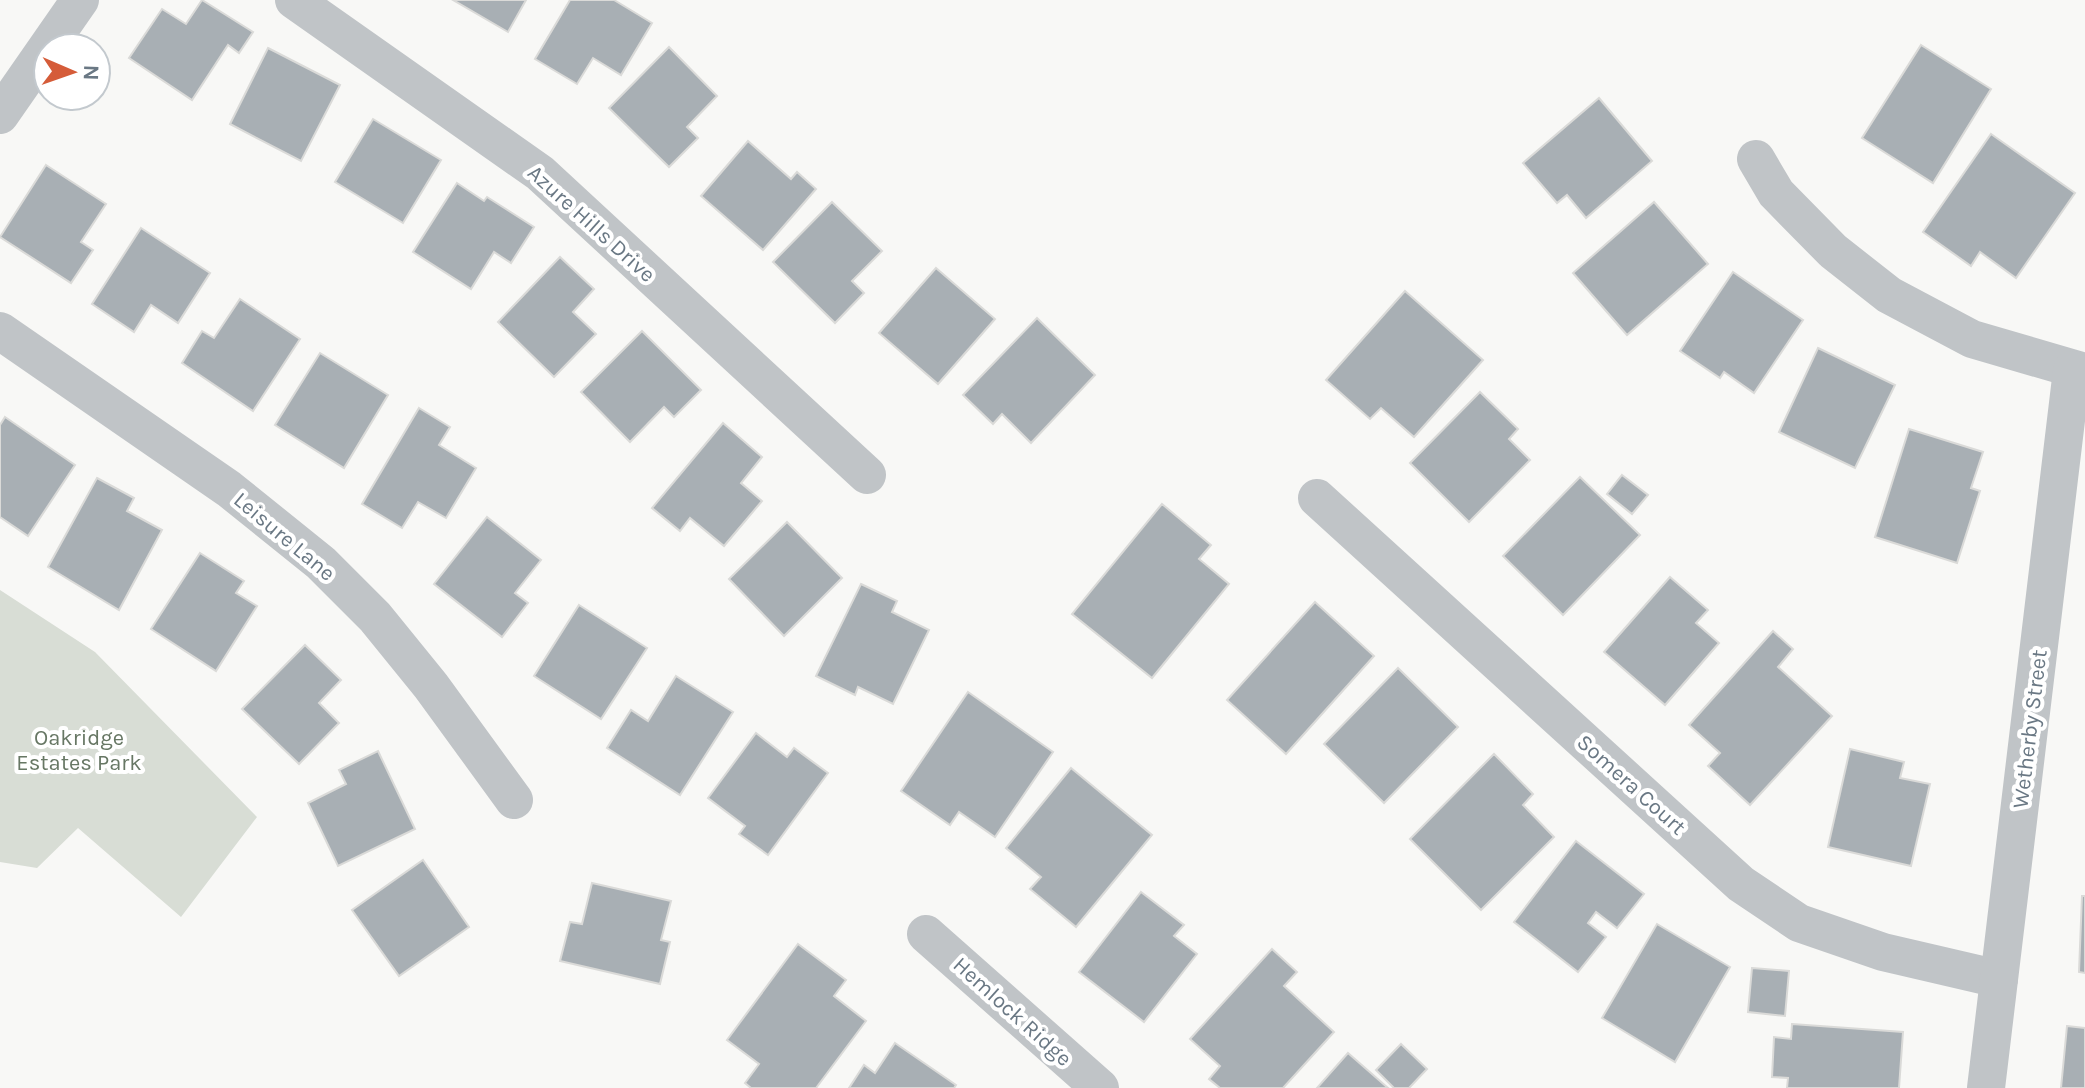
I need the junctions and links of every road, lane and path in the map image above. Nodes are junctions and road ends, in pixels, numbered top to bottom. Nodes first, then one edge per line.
1 (80, 0) edge
2 (294, 0) edge
3 (0, 115) edge
4 (1756, 159) dead end
5 (0, 331) edge
6 (2079, 371) edge
7 (867, 475) dead end
8 (1317, 498) dead end
9 (514, 800) dead end
10 (926, 934) dead end
11 (1999, 979) junction
12 (1100, 1088) edge
13 (1986, 1088) edge

1 - 3 street
2 - 7 street, Azure Hills Drive
4 - 6 street
5 - 9 street, Leisure Lane
6 - 11 street, Wetherby Street
8 - 11 street, Somera Court
10 - 12 street, Hemlock Ridge
11 - 13 street, Wetherby Street

